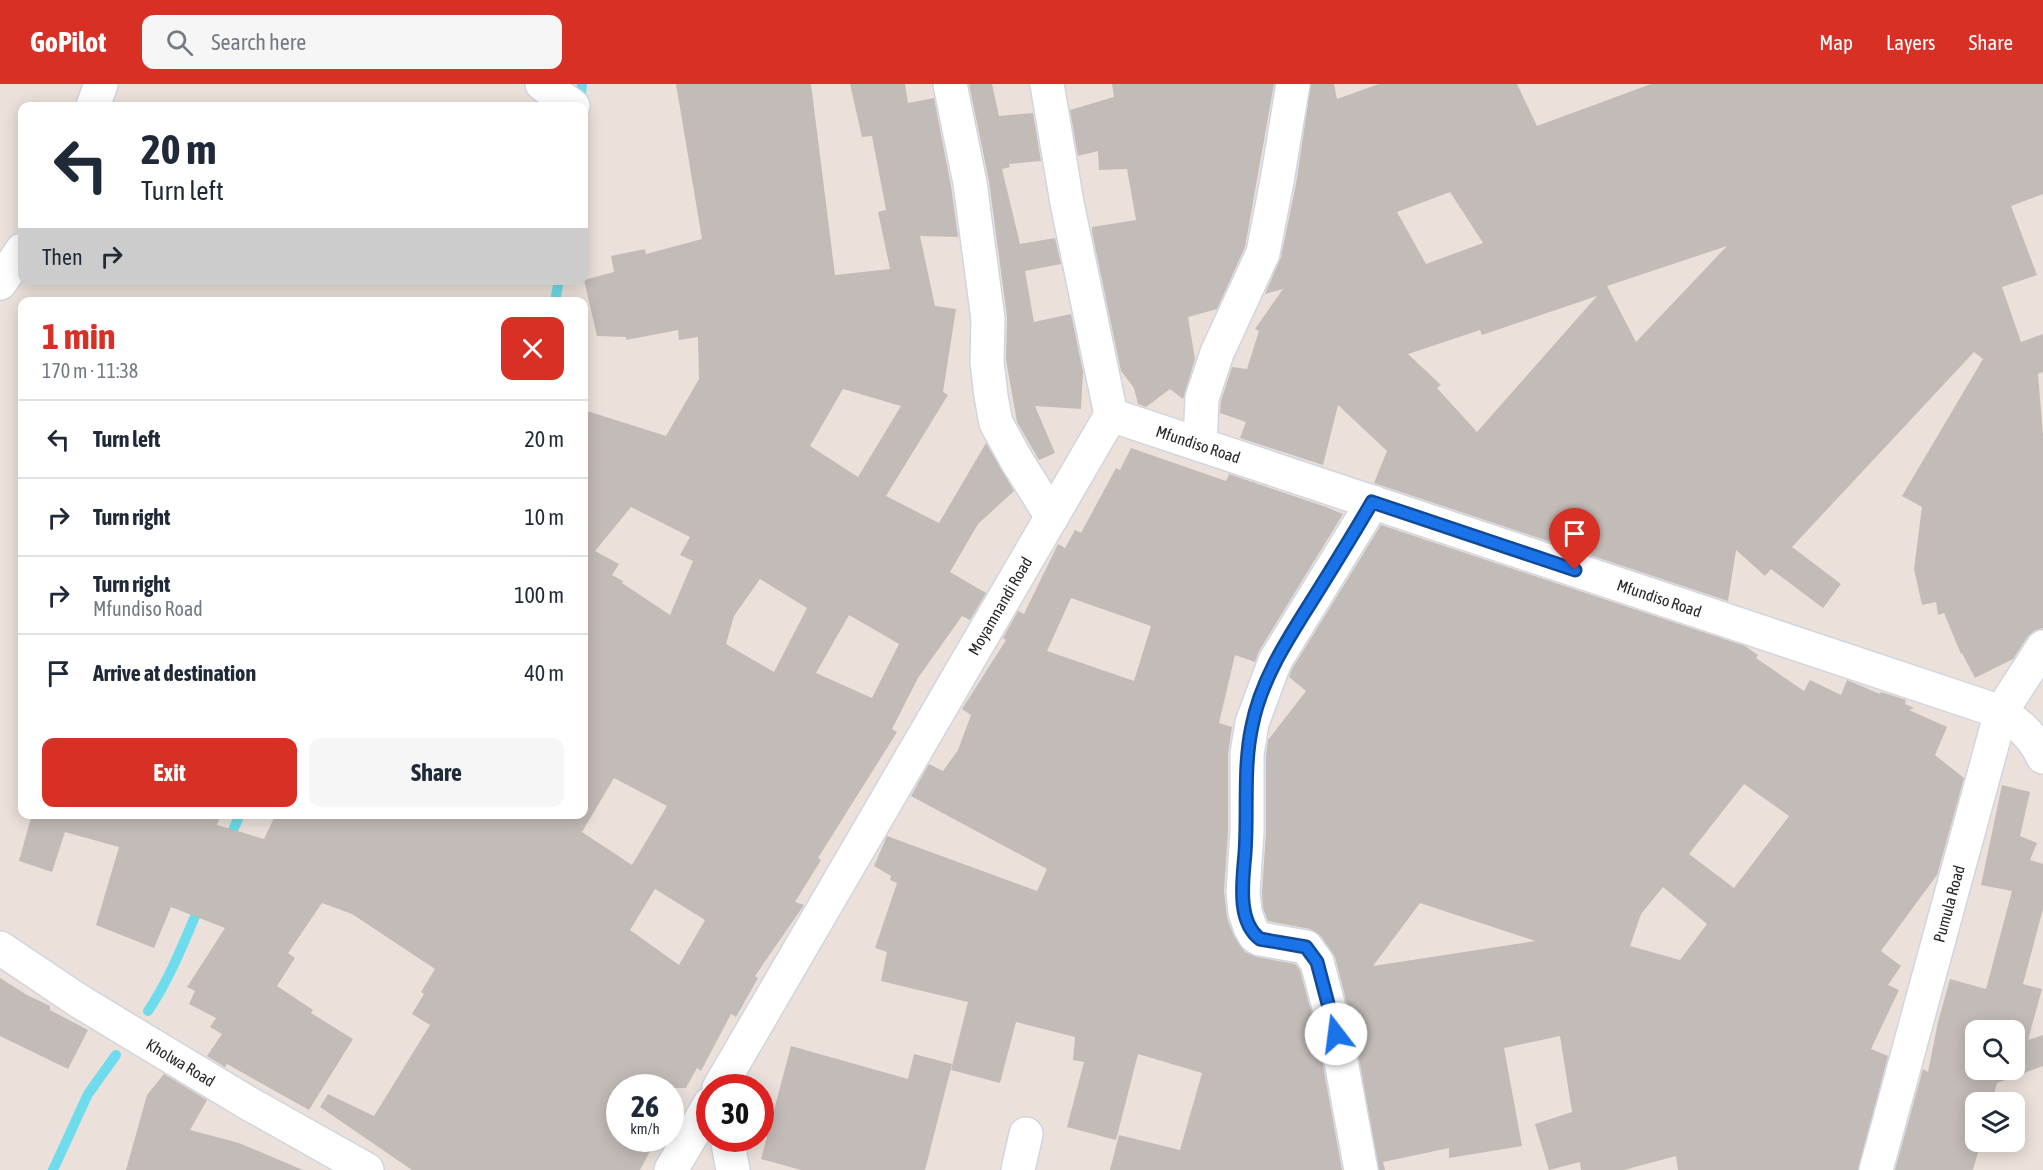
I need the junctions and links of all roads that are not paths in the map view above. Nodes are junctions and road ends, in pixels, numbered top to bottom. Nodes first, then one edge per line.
1 (101, 84) edge
2 (542, 84) edge
3 (950, 84) edge
4 (1047, 84) edge
5 (1293, 84) edge
6 (94, 102) edge
7 (567, 102) edge
8 (18, 256) edge
9 (0, 283) edge
10 (1111, 415) junction
11 (1200, 445) junction
12 (1372, 502) junction
13 (1052, 517) junction
14 (2043, 647) edge
15 (2001, 712) junction
16 (2043, 757) edge
17 (0, 948) edge
18 (727, 1074) edge
19 (696, 1128) edge
20 (1026, 1134) dead end
21 (730, 1152) edge
22 (367, 1170) edge
23 (671, 1170) edge
24 (733, 1170) edge
25 (1018, 1170) edge
26 (1361, 1170) edge
27 (1876, 1170) edge

1 - 6 street
2 - 7 street
3 - 13 street
4 - 10 street
5 - 11 street
8 - 9 street
10 - 11 street, Mfundiso Road
10 - 13 street, Moyamnandi Road
11 - 12 street, Mfundiso Road
12 - 15 street, Mfundiso Road
12 - 26 street
13 - 18 street, Moyamnandi Road
14 - 15 street, Pumula Road
15 - 16 street, Mfundiso Road
15 - 27 street, Pumula Road
17 - 22 street, Kholwa Road
19 - 23 street
20 - 25 street
21 - 24 street

